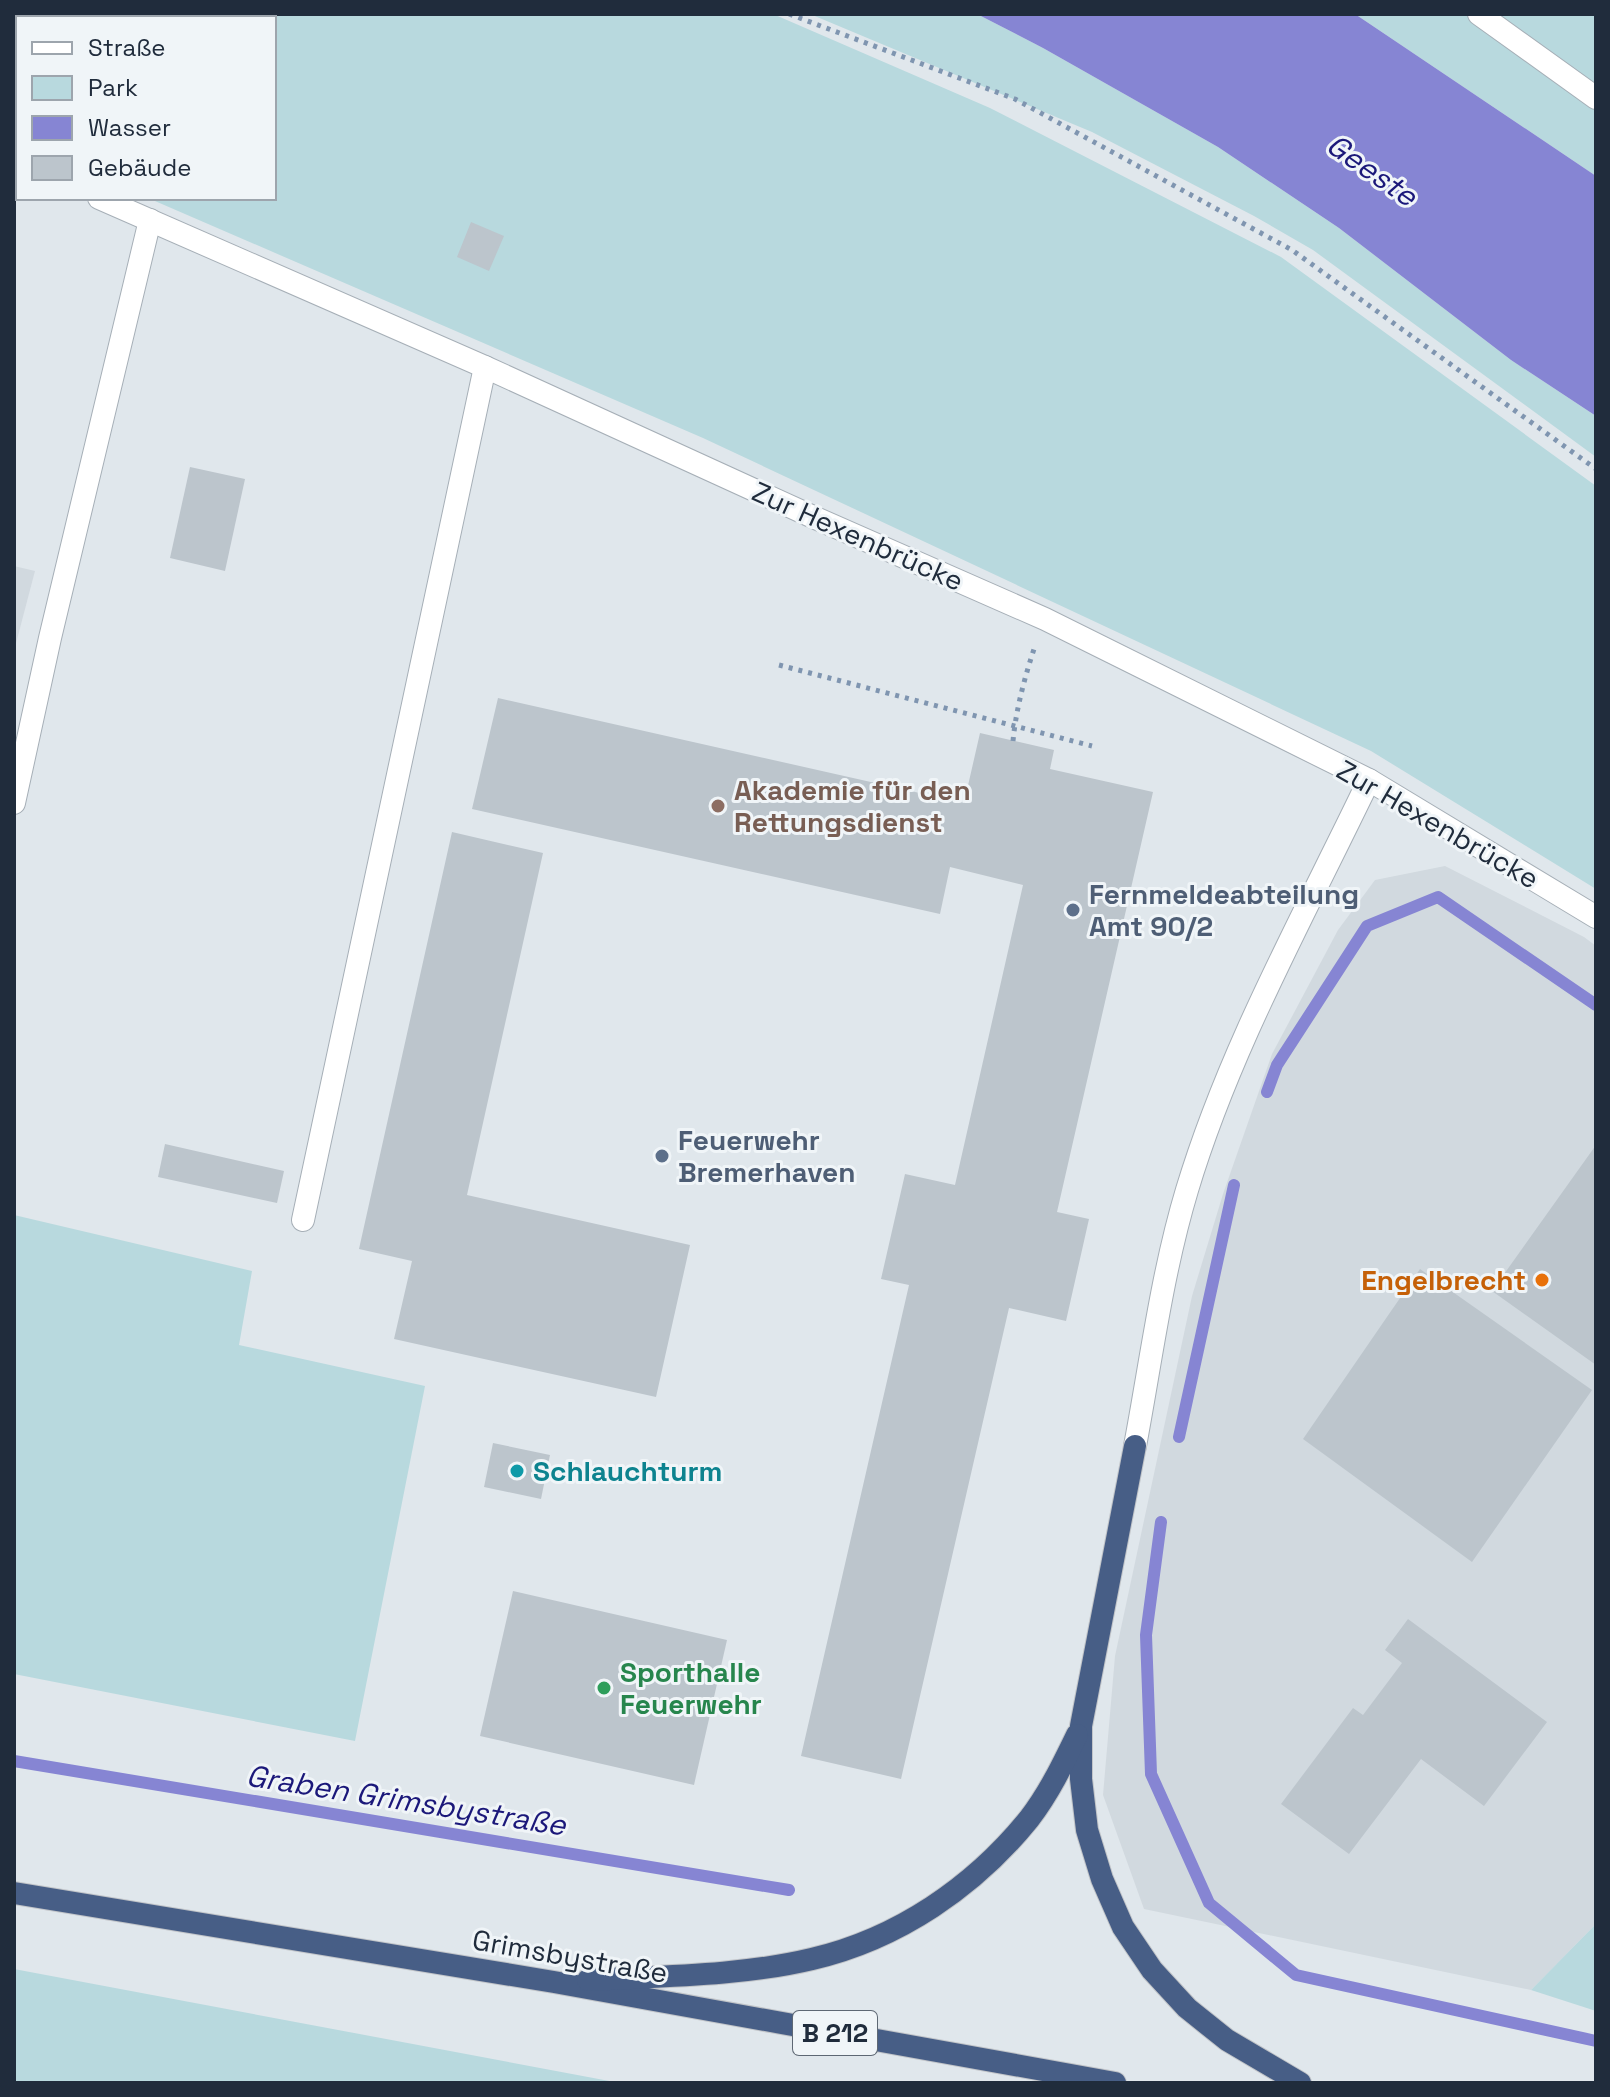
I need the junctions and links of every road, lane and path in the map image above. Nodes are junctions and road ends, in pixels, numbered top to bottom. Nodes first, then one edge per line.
1 (789, 14) edge
2 (1479, 14) edge
3 (1596, 98) edge
4 (104, 200) edge
5 (150, 220) junction
6 (485, 367) junction
7 (1596, 469) edge
8 (1045, 619) junction
9 (779, 665) dead end
10 (1015, 726) junction
11 (1013, 741) dead end
12 (1092, 746) dead end
13 (1369, 780) junction
14 (14, 803) edge
15 (1596, 917) edge
16 (303, 1220) dead end
17 (1135, 1446) joint
18 (1081, 1726) junction
19 (14, 1893) edge
20 (554, 1982) junction
21 (1115, 2083) edge
22 (1300, 2083) edge

1 - 7 path
2 - 3 street
4 - 5 street, Zur Hexenbrücke
5 - 6 street, Zur Hexenbrücke
5 - 14 street
6 - 8 street, Zur Hexenbrücke
6 - 16 street
8 - 10 path
8 - 13 street, Zur Hexenbrücke
9 - 10 path
10 - 11 path
10 - 12 path
13 - 15 street, Zur Hexenbrücke
13 - 17 street
17 - 18 highway
18 - 20 highway
18 - 22 highway
19 - 20 highway, Grimsbystraße / B 212
20 - 21 highway, Grimsbystraße / B 212

